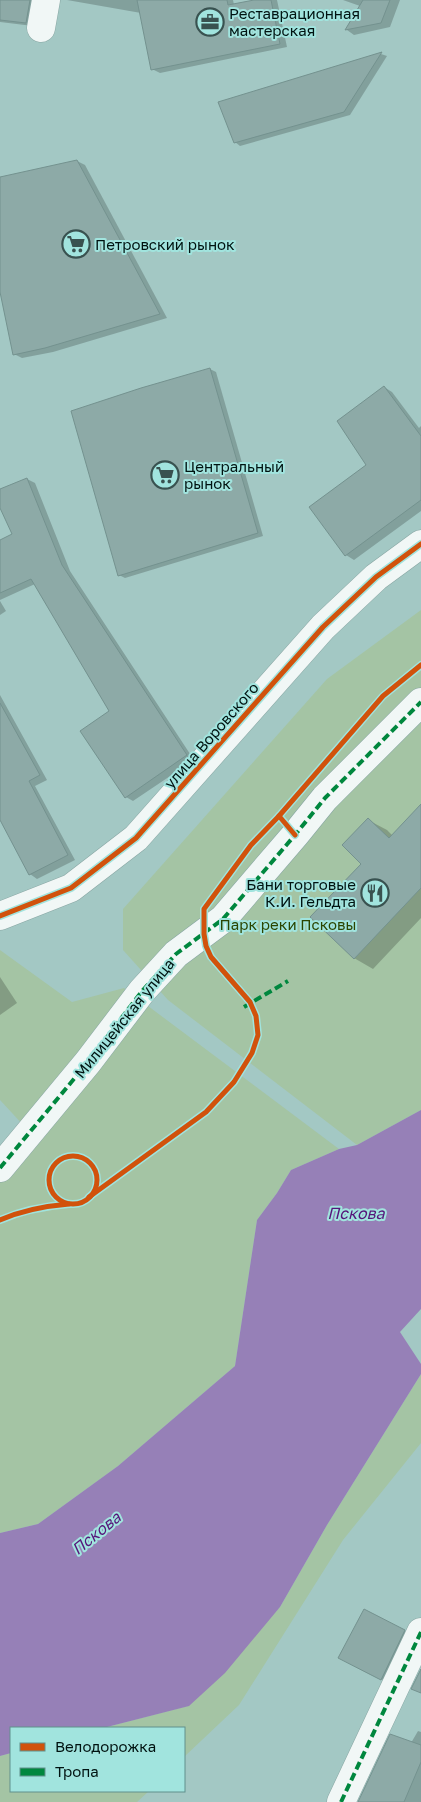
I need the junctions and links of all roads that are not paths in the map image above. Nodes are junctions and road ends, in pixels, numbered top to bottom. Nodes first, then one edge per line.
1 (46, 0) edge
2 (41, 28) dead end
3 (421, 544) edge
4 (421, 702) edge
5 (0, 916) edge
6 (0, 1168) edge
7 (421, 1632) edge
8 (341, 1802) edge

1 - 2 street
3 - 5 street, улица Воровского
4 - 6 street, Милицейская улица
7 - 8 street

